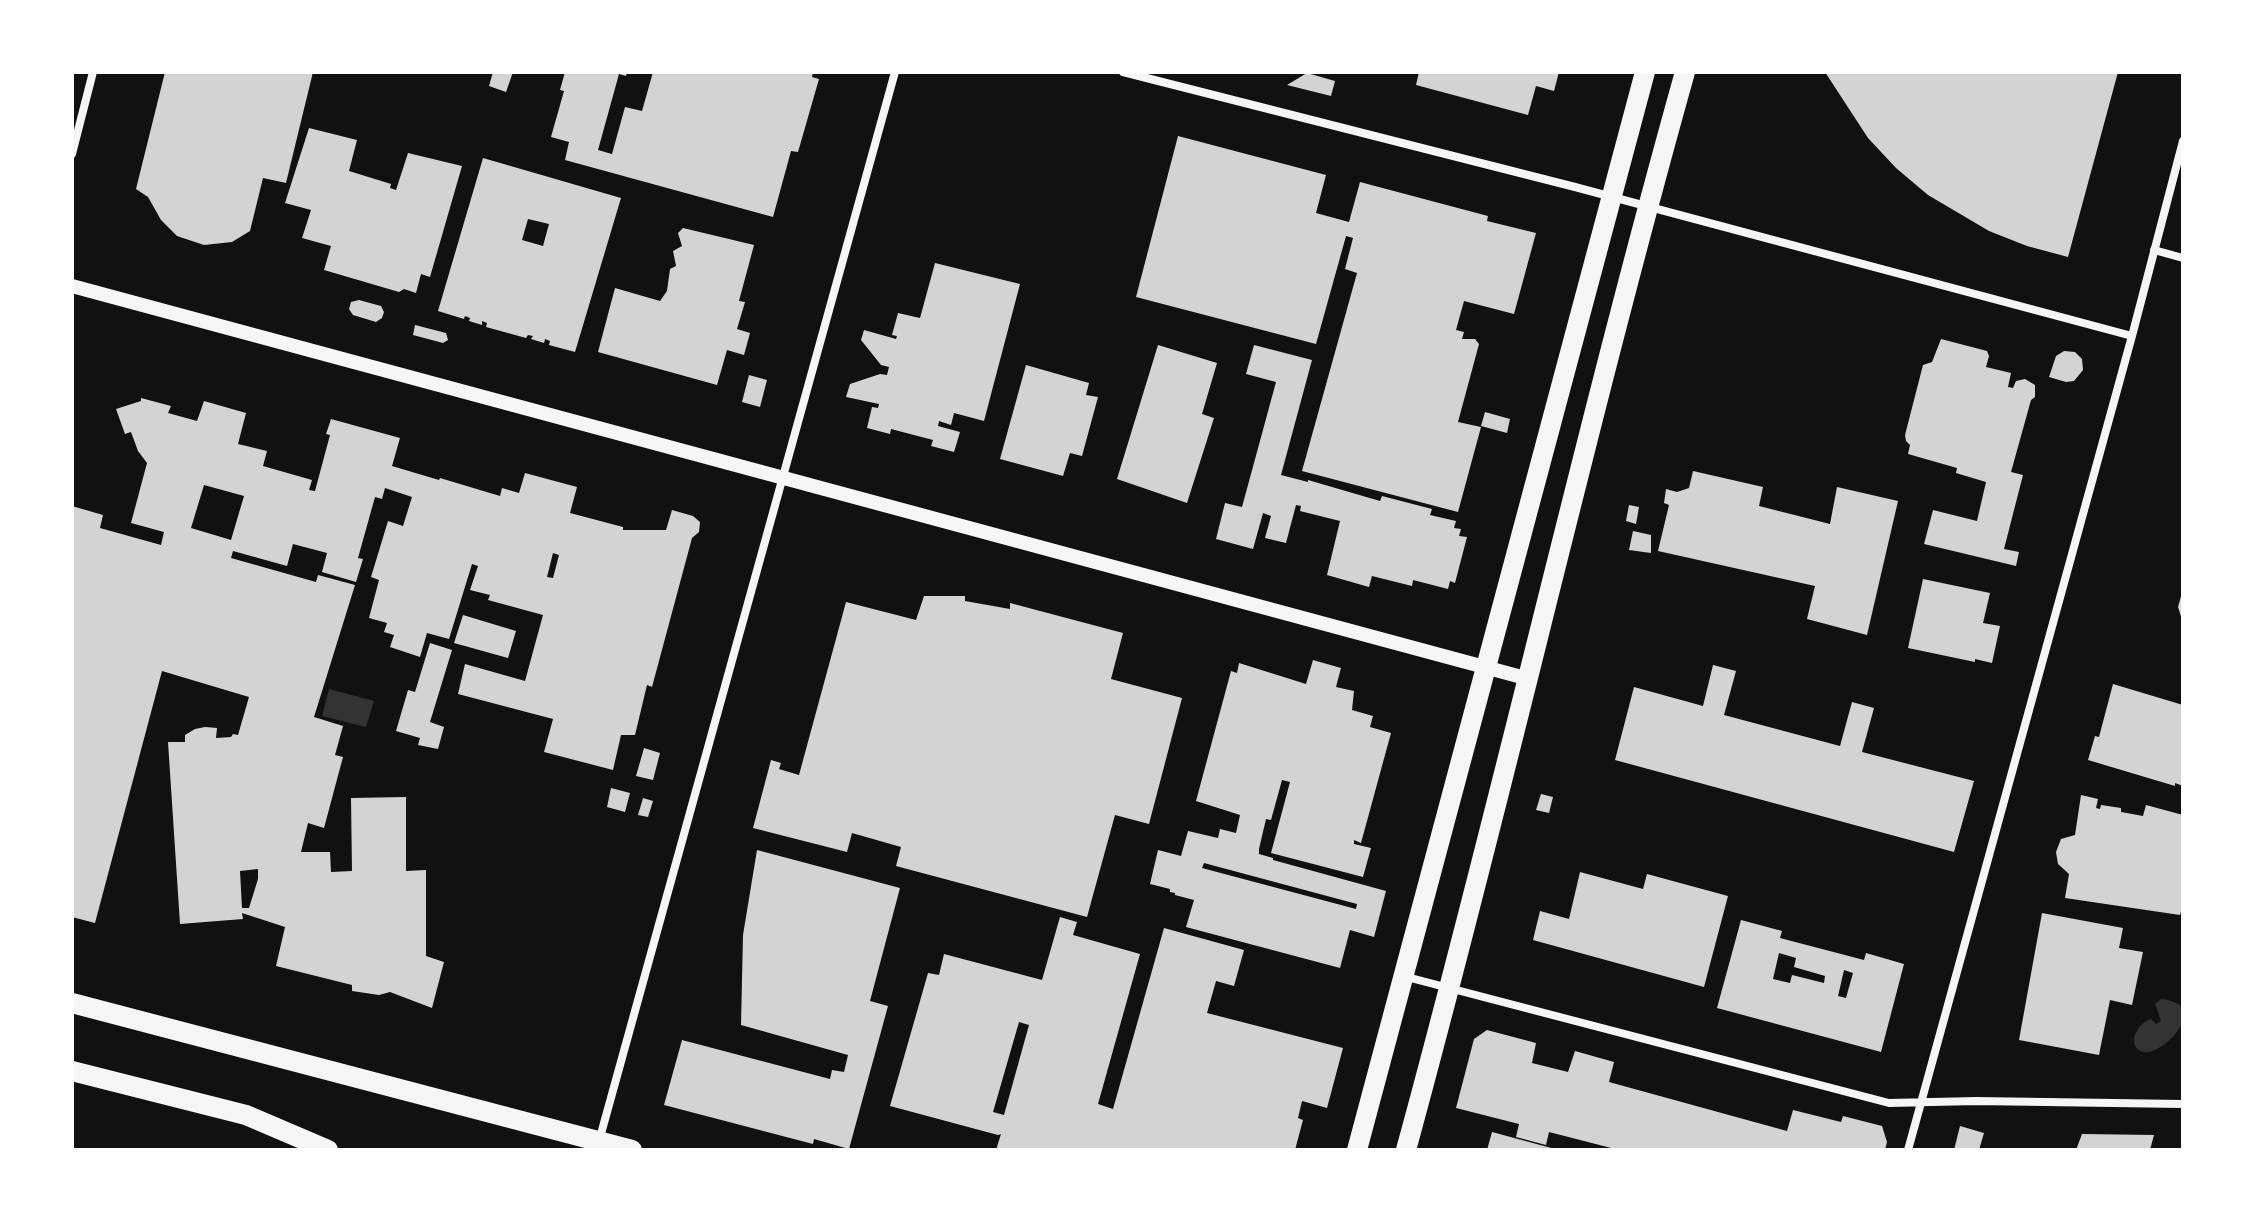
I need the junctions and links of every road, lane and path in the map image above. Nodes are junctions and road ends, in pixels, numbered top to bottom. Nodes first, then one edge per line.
1 (93, 72) edge
2 (895, 72) edge
3 (1123, 72) edge
4 (1645, 72) edge
5 (1685, 72) edge
6 (2183, 141) edge
7 (72, 154) edge
8 (1611, 197) junction
9 (1647, 207) junction
10 (2154, 250) junction
11 (2183, 258) edge
12 (72, 286) edge
13 (2132, 336) junction
14 (780, 478) junction
15 (1486, 668) junction
16 (1529, 679) junction
17 (1403, 976) junction
18 (1450, 989) junction
19 (72, 1003) edge
20 (72, 1071) edge
21 (1921, 1101) junction
22 (2183, 1104) edge
23 (599, 1141) junction
24 (328, 1150) edge
25 (632, 1150) edge
26 (1357, 1150) edge
27 (1406, 1150) edge
28 (1908, 1150) edge

1 - 7 street
2 - 14 street
3 - 8 street
4 - 8 main road
5 - 9 main road
6 - 10 street
8 - 9 street
8 - 15 main road
9 - 13 street
9 - 16 main road
10 - 11 street
10 - 13 street
12 - 14 street
13 - 21 street
14 - 15 street
14 - 23 street
15 - 16 street
15 - 17 main road
16 - 18 main road
17 - 18 street
17 - 26 main road
18 - 21 street
18 - 27 main road
19 - 23 main road
20 - 24 main road
21 - 22 street
21 - 28 street
23 - 25 main road

